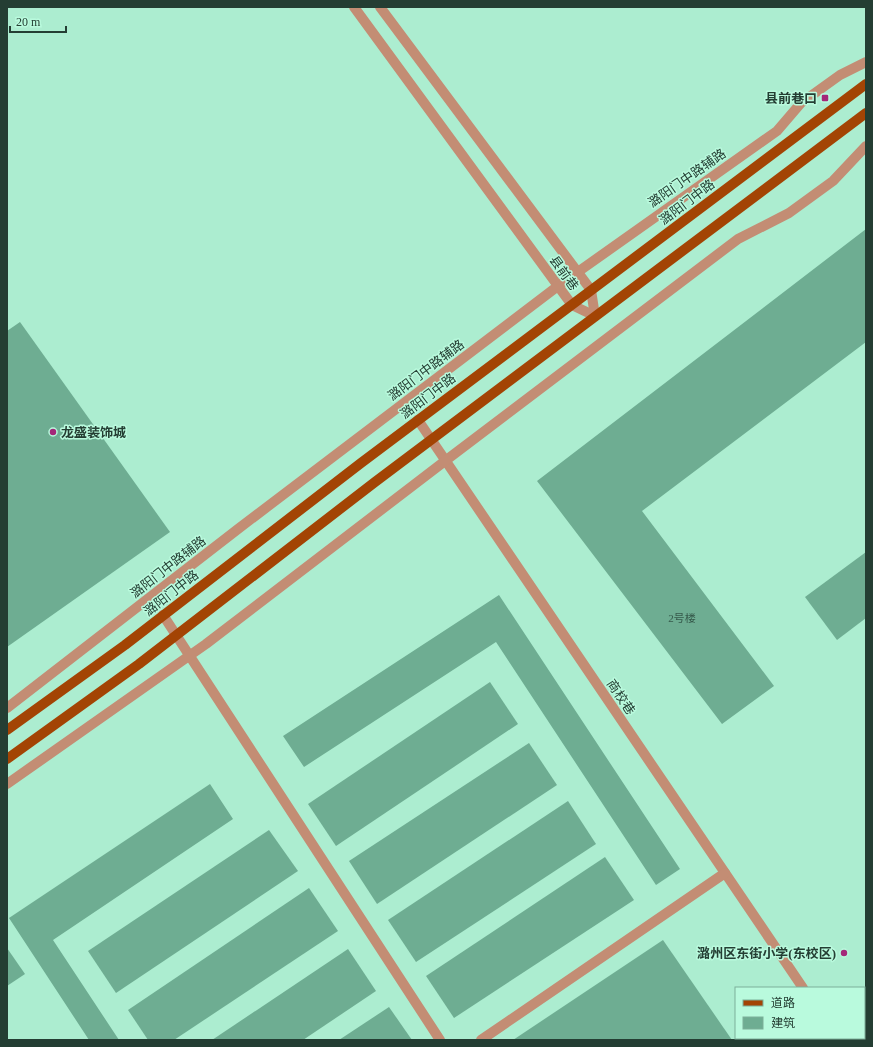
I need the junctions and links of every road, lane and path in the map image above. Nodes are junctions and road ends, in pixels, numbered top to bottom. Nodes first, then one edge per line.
1 (354, 7) edge
2 (380, 7) edge
3 (866, 62) edge
4 (866, 84) edge
5 (866, 113) edge
6 (866, 146) edge
7 (578, 272) junction
8 (558, 286) junction
9 (591, 290) junction
10 (572, 305) junction
11 (595, 316) junction
12 (418, 420) junction
13 (431, 440) junction
14 (445, 461) junction
15 (163, 615) junction
16 (176, 634) junction
17 (189, 656) junction
18 (7, 708) edge
19 (7, 730) edge
20 (7, 760) edge
21 (7, 784) edge
22 (725, 872) junction
23 (802, 987) edge
24 (440, 1040) edge
25 (481, 1040) edge

1 - 8 street, 县前巷
2 - 7 street, 县前巷
3 - 7 street, 潞阳门中路辅路
4 - 9 main road, 潞阳门中路
5 - 11 main road
6 - 14 street
7 - 8 street, 潞阳门中路辅路
7 - 9 street, 县前巷
8 - 10 street, 县前巷
8 - 18 street, 潞阳门中路辅路
9 - 10 main road, 潞阳门中路
9 - 11 street, 县前巷
10 - 11 street, 县前巷
10 - 12 main road, 潞阳门中路
11 - 13 main road
12 - 13 street, 商校巷
12 - 15 main road, 潞阳门中路
13 - 14 street, 商校巷
13 - 16 main road
14 - 17 street
14 - 22 street, 商校巷
15 - 16 street
15 - 19 main road, 潞阳门中路
16 - 17 street
16 - 20 main road
17 - 21 street
17 - 24 street
22 - 23 street, 商校巷
22 - 25 street

